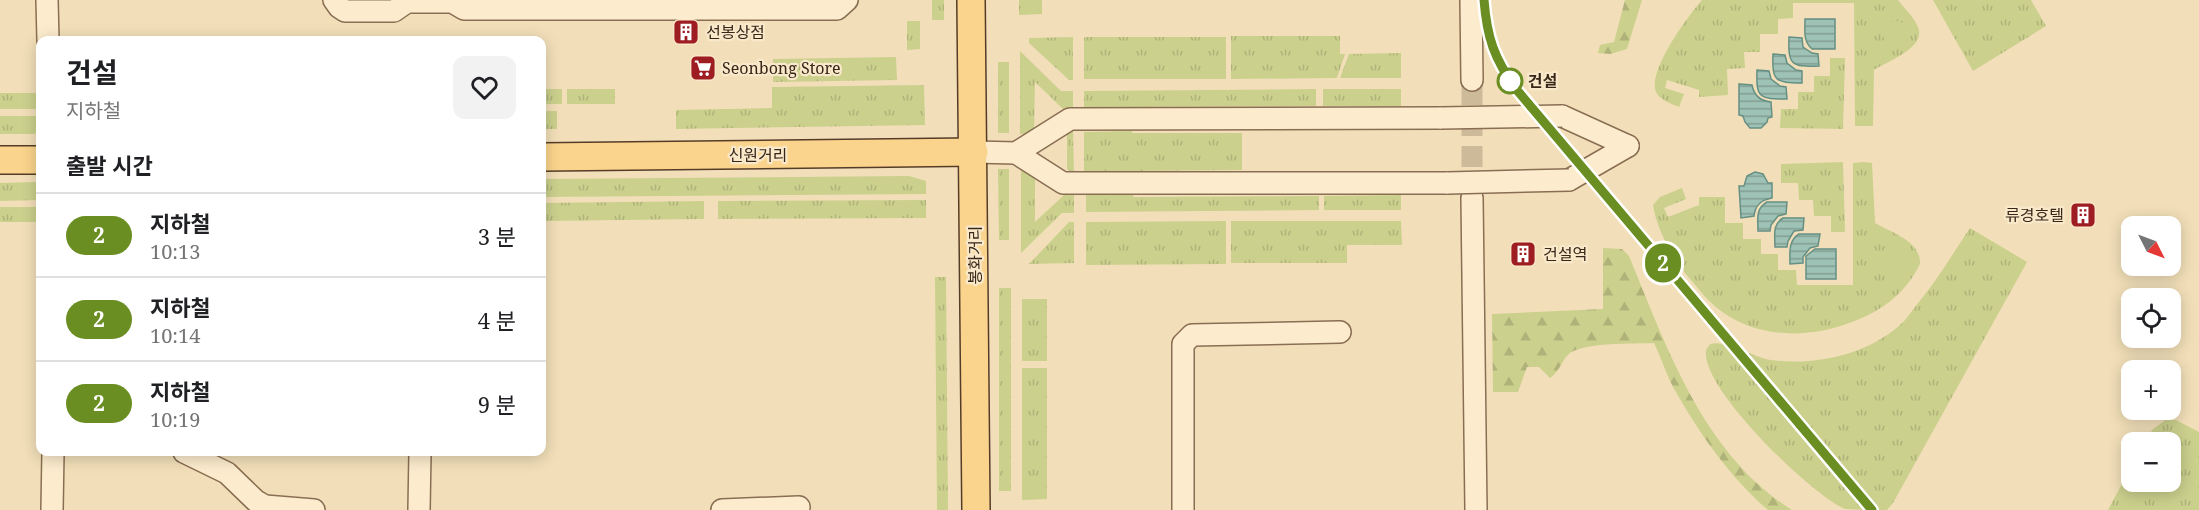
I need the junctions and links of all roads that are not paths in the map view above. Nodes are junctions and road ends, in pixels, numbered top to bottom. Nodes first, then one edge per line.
1 (47, 0) edge
2 (334, 0) edge
3 (847, 0) edge
4 (971, 0) edge
5 (1471, 0) edge
6 (48, 36) edge
7 (1472, 80) tunnel mouth
8 (974, 152) junction
9 (1016, 153) junction
10 (546, 157) edge
11 (0, 160) edge
12 (36, 160) edge
13 (1472, 198) tunnel mouth
14 (1341, 332) dead end
15 (53, 456) edge
16 (192, 456) edge
17 (420, 456) edge
18 (799, 507) dead end
19 (51, 510) edge
20 (314, 510) edge
21 (419, 510) edge
22 (722, 510) edge
23 (976, 510) edge
24 (1183, 510) edge
25 (1476, 510) edge

1 - 6 street
2 - 3 street
4 - 8 main road, 봉화거리
5 - 7 street
8 - 9 street
8 - 10 main road, 신원거리
8 - 23 main road, 봉화거리
9 - 9 street, bridge
11 - 12 main road
13 - 25 street
14 - 24 street
15 - 19 street
16 - 20 street
17 - 21 street
18 - 22 street

